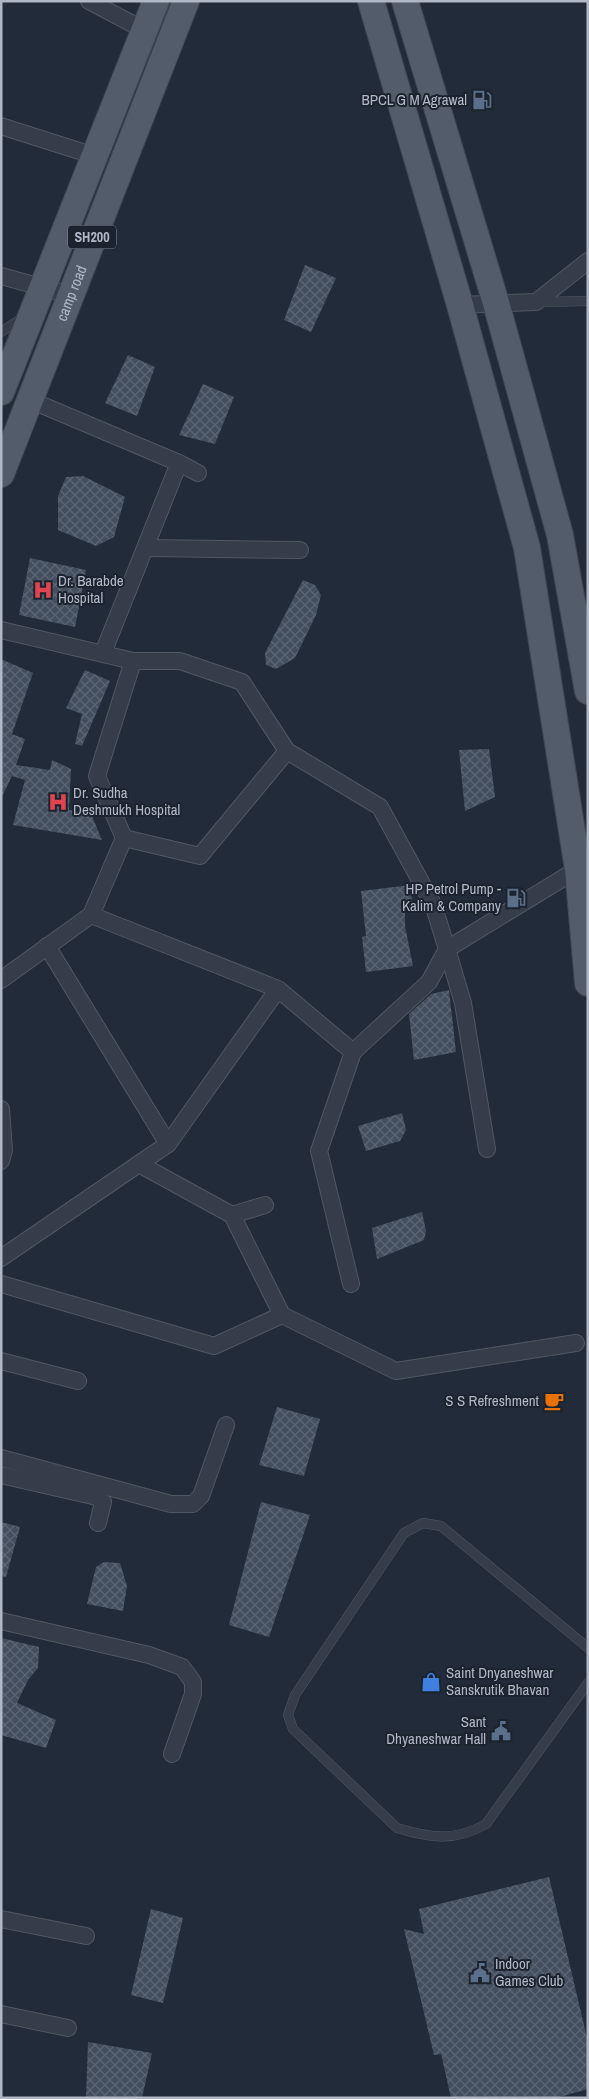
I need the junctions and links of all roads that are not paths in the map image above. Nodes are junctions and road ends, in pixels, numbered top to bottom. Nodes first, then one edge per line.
1 (89, 1) edge
2 (156, 1) edge
3 (186, 1) edge
4 (371, 1) edge
5 (405, 1) edge
6 (144, 30) junction
7 (1, 126) edge
8 (95, 156) junction
9 (588, 261) edge
10 (1, 276) edge
11 (43, 286) junction
12 (70, 294) junction
13 (588, 301) edge
14 (536, 302) junction
15 (496, 304) junction
16 (460, 305) junction
17 (33, 312) junction
18 (60, 319) junction
19 (1, 332) edge
20 (1, 392) edge
21 (30, 400) junction
22 (179, 462) junction
23 (198, 473) dead end
24 (1, 474) edge
25 (146, 548) junction
26 (300, 550) dead end
27 (1, 630) edge
28 (103, 653) junction
29 (133, 661) junction
30 (588, 691) edge
31 (287, 751) junction
32 (124, 838) junction
33 (583, 868) edge
34 (91, 915) junction
35 (47, 946) junction
36 (447, 949) junction
37 (587, 972) edge
38 (1, 980) edge
39 (588, 984) edge
40 (278, 989) junction
41 (353, 1052) junction
42 (1, 1109) edge
43 (168, 1144) junction
44 (487, 1149) dead end
45 (1, 1161) edge
46 (139, 1164) junction
47 (265, 1205) dead end
48 (232, 1215) junction
49 (1, 1258) edge
50 (1, 1284) edge
51 (351, 1284) dead end
52 (282, 1315) junction
53 (576, 1343) dead end
54 (1, 1361) edge
55 (78, 1381) dead end
56 (226, 1425) dead end
57 (1, 1458) edge
58 (1, 1475) edge
59 (98, 1523) dead end
60 (1, 1621) edge
61 (588, 1648) edge
62 (588, 1683) edge
63 (172, 1754) dead end
64 (1, 1919) edge
65 (86, 1936) dead end
66 (1, 2014) edge
67 (68, 2028) dead end

1 - 6 street
2 - 6 main road, camp road / SH200
3 - 12 main road, camp road / SH200
4 - 16 main road
5 - 15 main road
6 - 8 main road, camp road / SH200
7 - 8 street
8 - 11 main road, camp road / SH200
9 - 14 street
10 - 11 street
11 - 12 street
11 - 17 main road, camp road / SH200
12 - 18 main road, camp road / SH200
13 - 14 lane
14 - 15 street
15 - 16 street
15 - 30 main road
16 - 33 main road
17 - 18 street
17 - 19 lane
17 - 20 main road, camp road / SH200
18 - 21 main road, camp road / SH200
21 - 22 street
21 - 24 main road, camp road / SH200
22 - 23 street
22 - 25 street
25 - 26 street
25 - 28 street
27 - 28 street
28 - 29 street
29 - 31 street
29 - 32 street
31 - 32 street
31 - 36 street
32 - 34 street
33 - 36 street
33 - 37 main road
34 - 35 street
34 - 40 street
35 - 38 street
35 - 43 street
36 - 41 street
36 - 44 street
37 - 39 main road
40 - 41 street
40 - 43 street
41 - 51 street
42 - 45 street
43 - 46 street
46 - 48 street
46 - 49 street
47 - 48 street
48 - 52 street
50 - 52 street
52 - 53 street
54 - 55 street
56 - 57 street
58 - 59 street
60 - 63 street
61 - 62 lane
64 - 65 street
66 - 67 street

